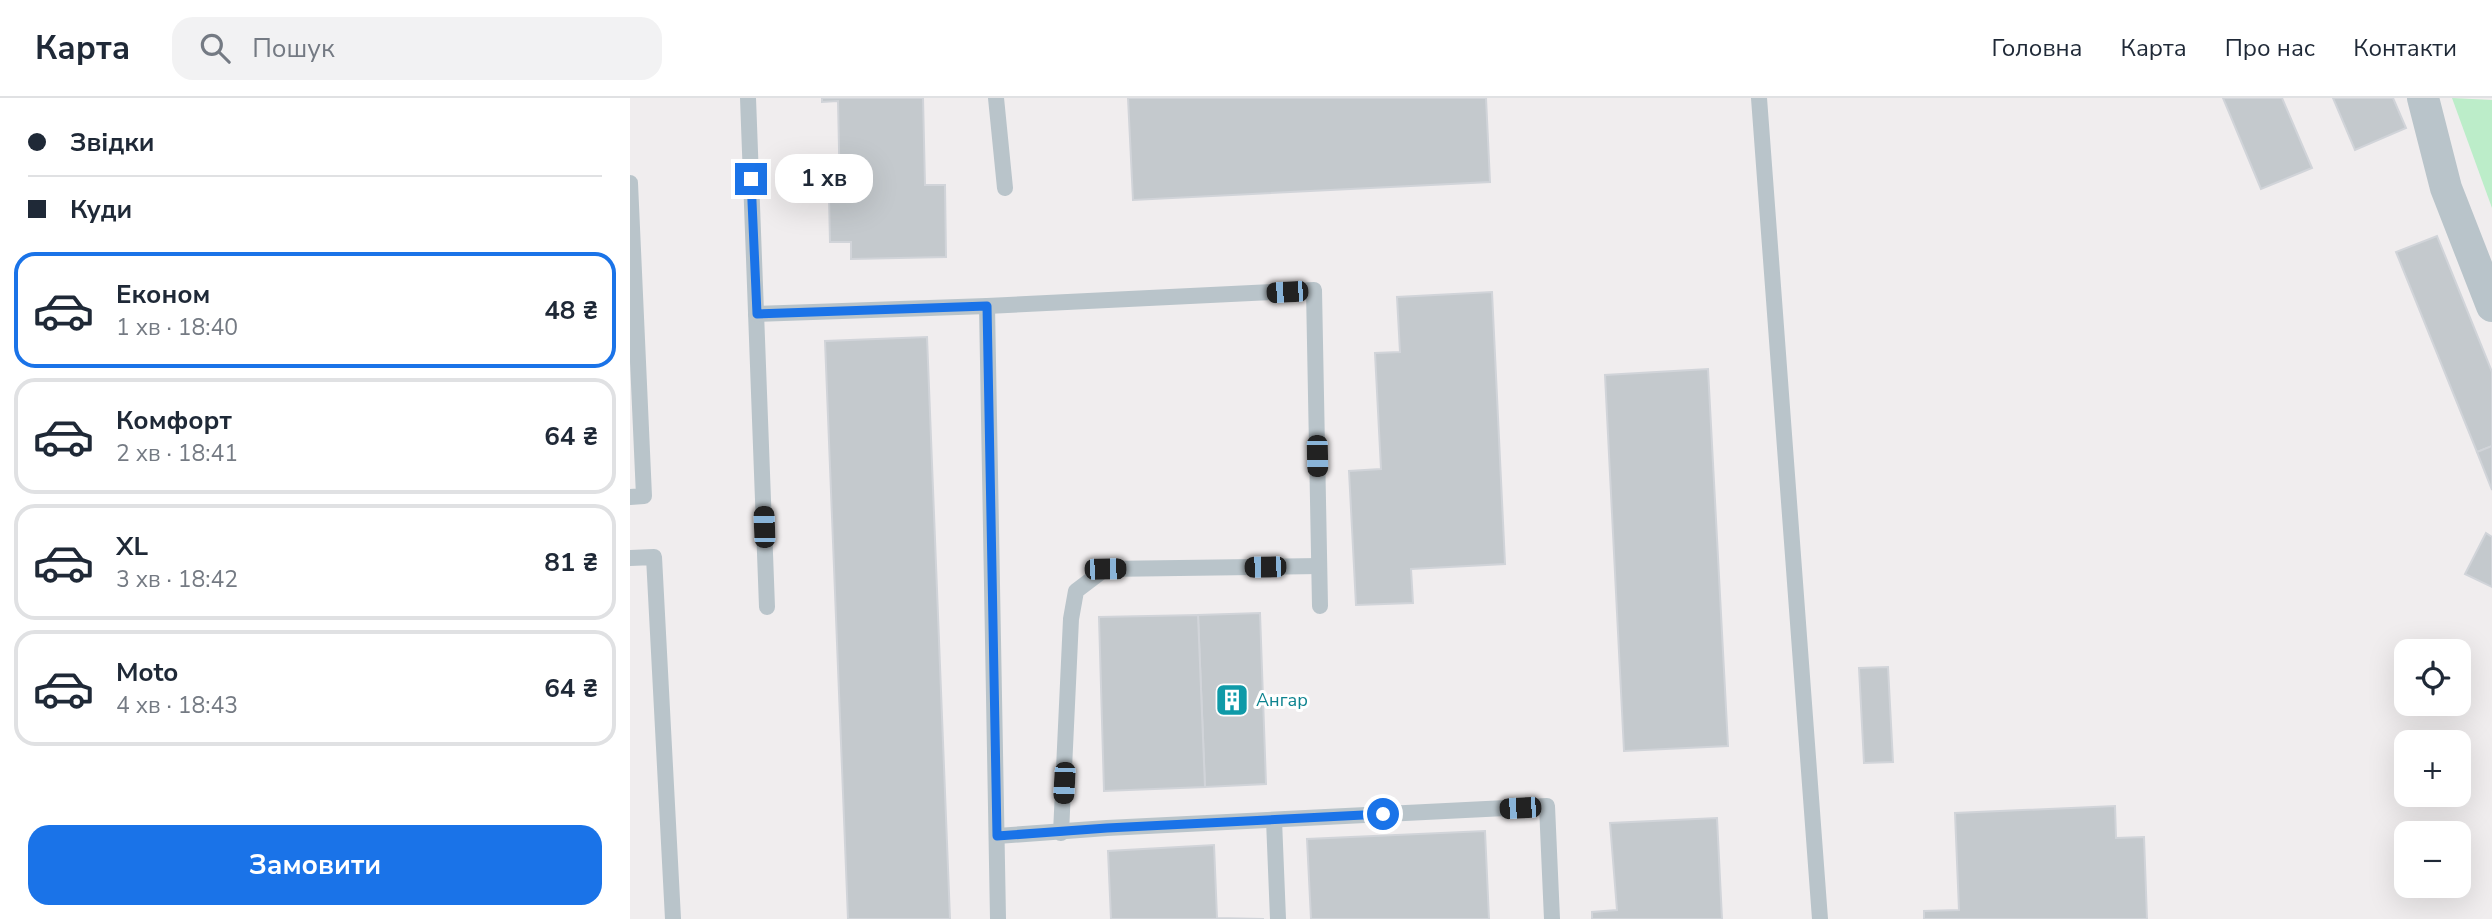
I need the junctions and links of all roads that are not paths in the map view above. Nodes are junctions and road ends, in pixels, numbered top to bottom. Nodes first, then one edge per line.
1 (748, 98) edge
2 (996, 98) edge
3 (1759, 98) edge
4 (2423, 98) edge
5 (630, 184) edge
6 (1005, 188) dead end
7 (987, 306) junction
8 (2492, 306) edge
9 (757, 314) junction
10 (630, 497) edge
11 (630, 558) edge
12 (1319, 566) junction
13 (1320, 606) dead end
14 (767, 607) dead end
15 (1274, 820) junction
16 (1061, 833) junction
17 (997, 836) junction
18 (673, 919) edge
19 (998, 919) edge
20 (1278, 919) edge
21 (1552, 919) edge
22 (1820, 919) edge

1 - 9 lane
2 - 6 lane
3 - 22 lane
4 - 8 street
5 - 10 lane
7 - 9 lane
7 - 12 lane
7 - 17 lane
9 - 14 lane
11 - 18 lane
12 - 13 lane
12 - 16 lane
15 - 16 lane
15 - 20 lane
15 - 21 lane
16 - 17 lane
17 - 19 lane

